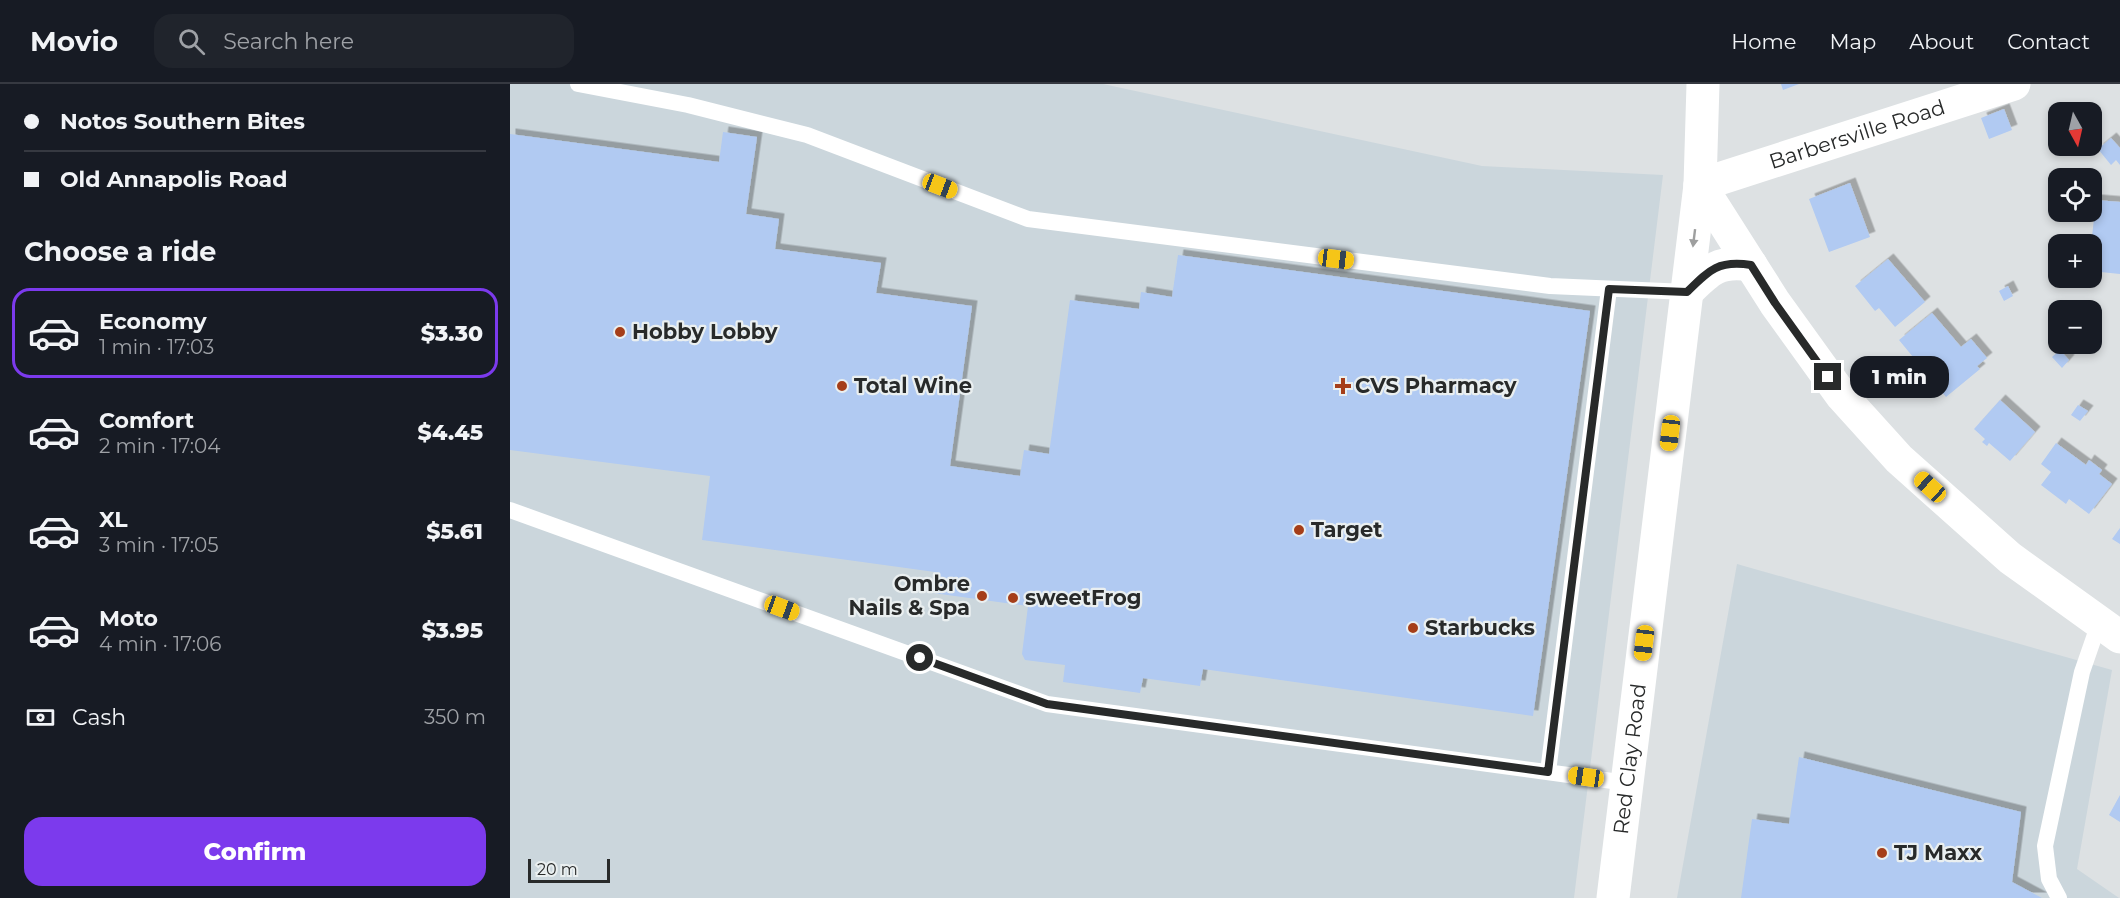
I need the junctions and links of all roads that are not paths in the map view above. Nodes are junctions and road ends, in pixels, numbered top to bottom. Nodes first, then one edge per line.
1 (578, 84) edge
2 (1703, 84) edge
3 (2014, 84) edge
4 (1700, 184) junction
5 (1751, 265) junction
6 (1609, 289) junction
7 (1687, 292) junction
8 (510, 510) edge
9 (2109, 630) edge
10 (1548, 772) junction
11 (1627, 783) junction
12 (1613, 898) edge
13 (2059, 898) edge

1 - 6 lane
2 - 4 street, Red Clay Road
3 - 4 street, Barbersville Road
4 - 5 street
4 -> 7 street, Red Clay Road
5 - 7 street
5 - 9 street
6 - 7 lane
6 - 10 lane
7 - 11 street, Red Clay Road
8 - 10 lane
9 - 13 lane
10 - 11 lane
11 - 12 street, Red Clay Road

